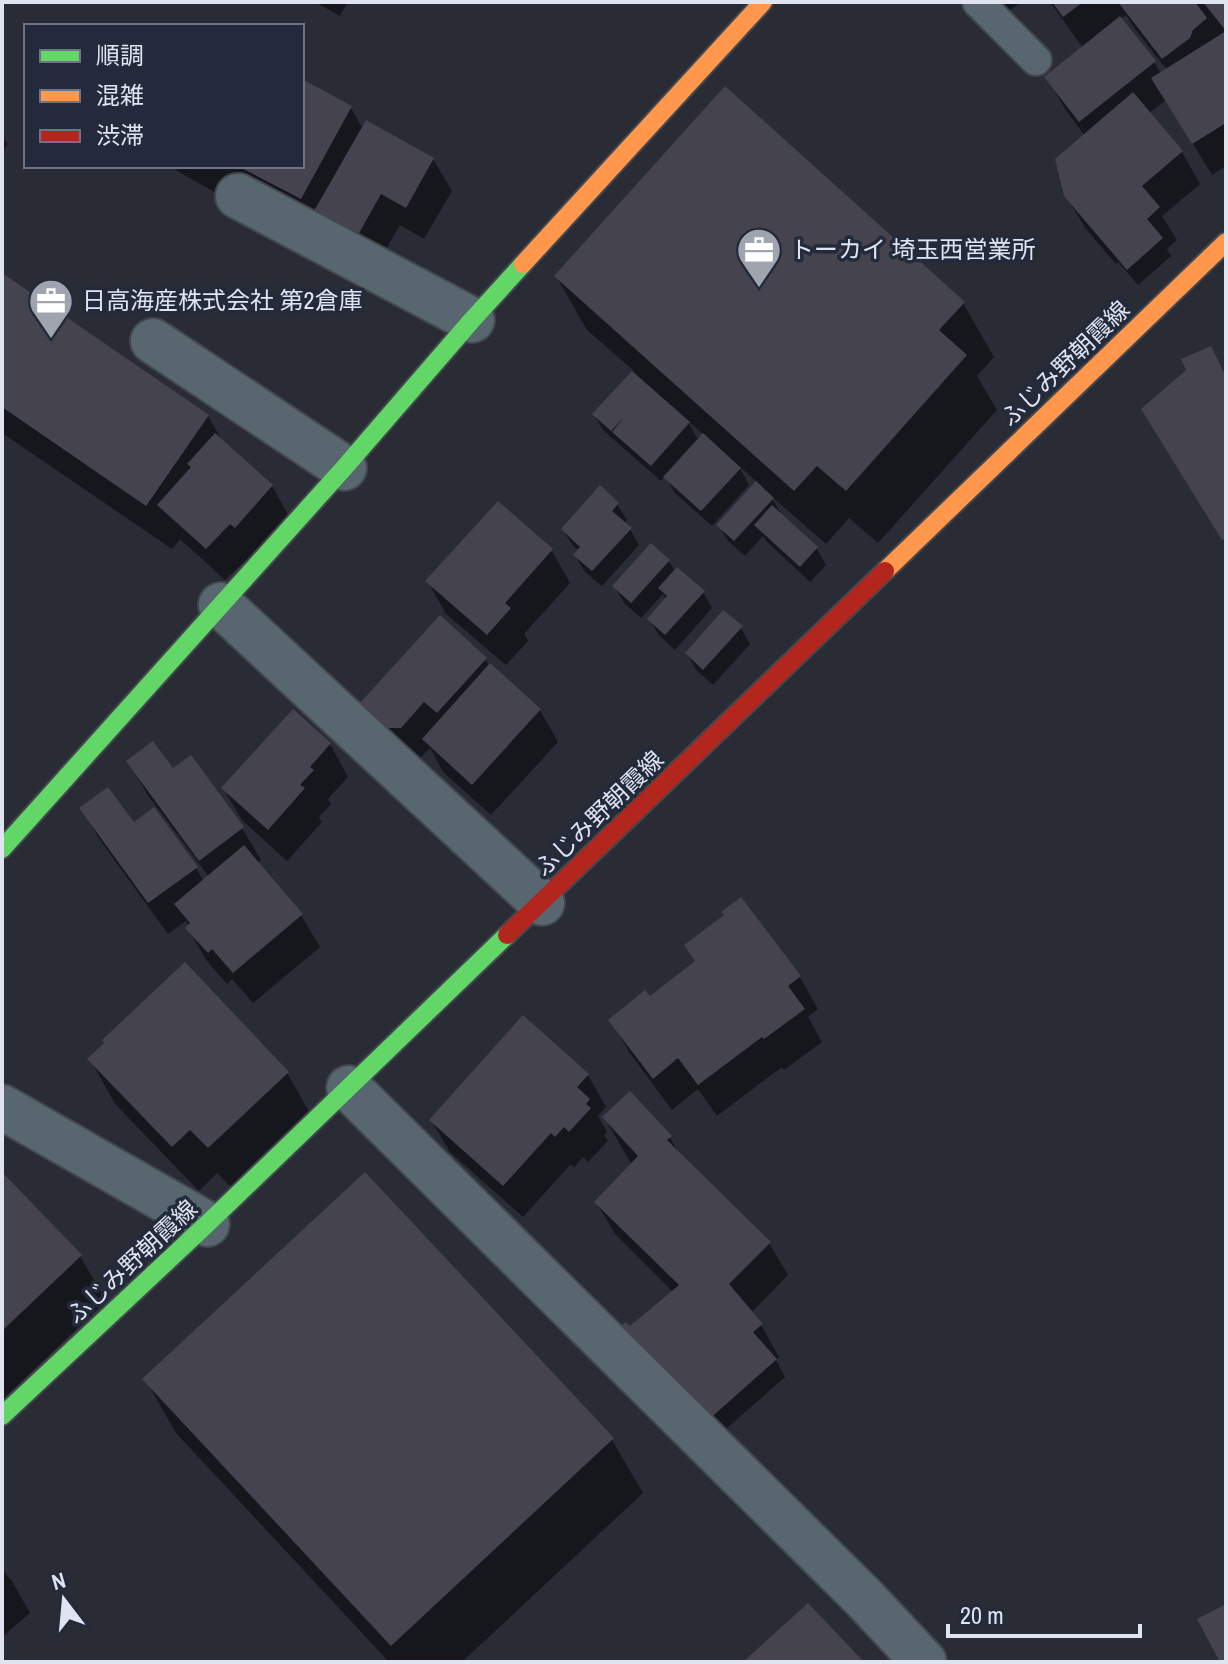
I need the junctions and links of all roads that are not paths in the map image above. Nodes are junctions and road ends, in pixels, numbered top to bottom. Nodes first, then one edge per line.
1 (978, 2) edge
2 (755, 4) edge
3 (1036, 60) dead end
4 (238, 196) dead end
5 (1226, 242) edge
6 (472, 320) junction
7 (153, 341) dead end
8 (344, 468) junction
9 (221, 605) junction
10 (2, 849) edge
11 (542, 903) junction
12 (349, 1088) junction
13 (2, 1107) edge
14 (207, 1224) junction
15 (2, 1416) edge
16 (924, 1662) edge

1 - 3 lane
2 - 6 main road
4 - 6 street
5 - 11 main road, ふじみ野朝霞線
6 - 8 main road
7 - 8 street
8 - 9 main road
9 - 10 main road
9 - 11 street
11 - 12 main road, ふじみ野朝霞線
12 - 14 main road, ふじみ野朝霞線
12 - 16 street
13 - 14 street
14 - 15 main road, ふじみ野朝霞線

